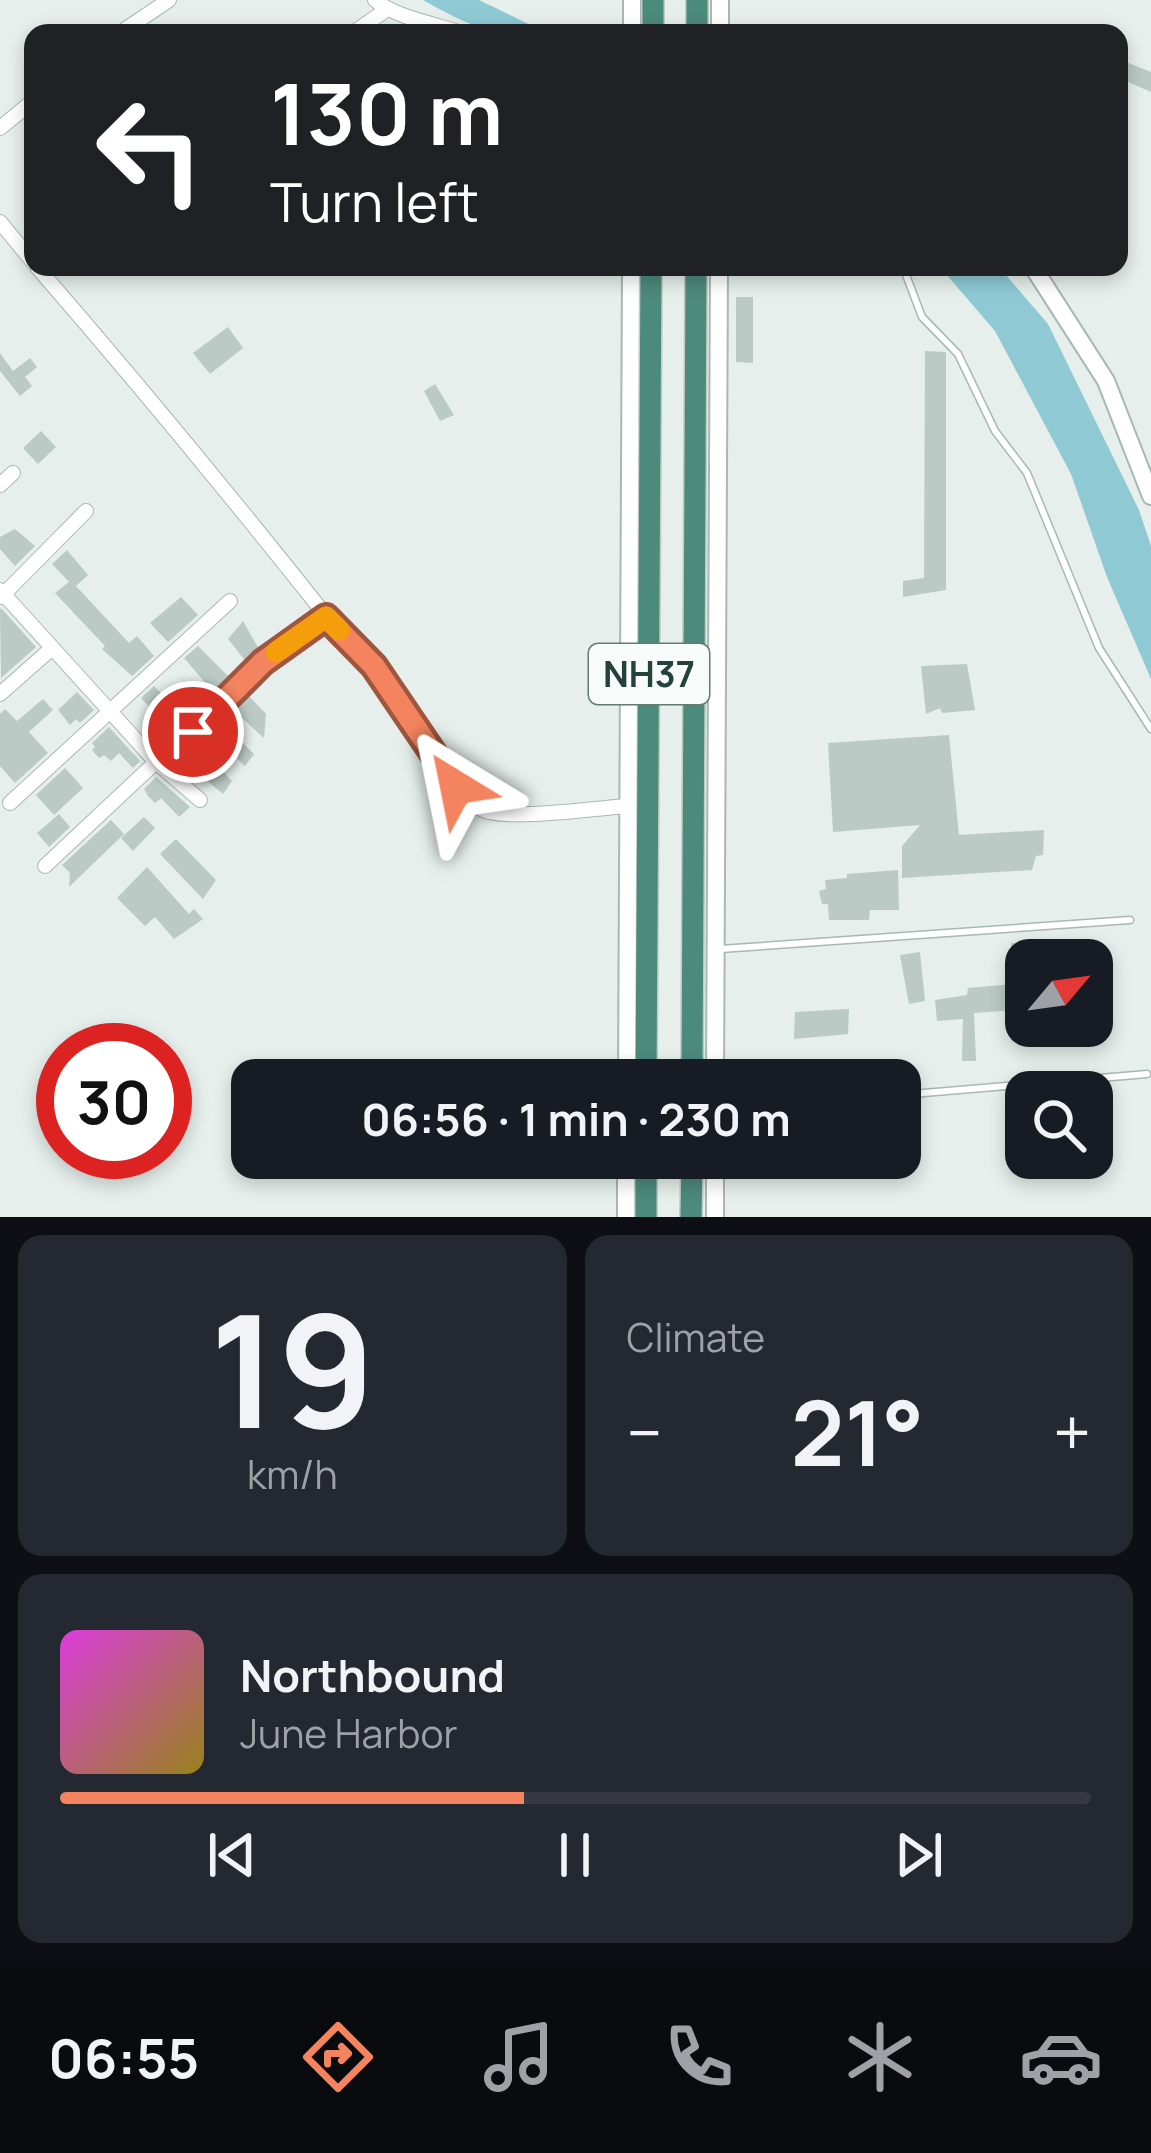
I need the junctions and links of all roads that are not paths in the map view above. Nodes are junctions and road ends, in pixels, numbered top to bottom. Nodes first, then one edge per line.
1 (169, 0) edge
2 (380, 5) edge
3 (133, 24) edge
4 (437, 24) edge
5 (24, 108) edge
6 (0, 128) edge
7 (0, 222) edge
8 (24, 251) edge
9 (44, 276) edge
10 (631, 276) edge
11 (651, 276) edge
12 (696, 276) edge
13 (719, 276) edge
14 (906, 276) edge
15 (1039, 276) edge
16 (13, 473) dead end
17 (0, 485) edge
18 (1151, 496) edge
19 (86, 511) dead end
20 (1, 594) edge
21 (230, 601) dead end
22 (326, 617) junction
23 (51, 649) junction
24 (0, 694) edge
25 (108, 711) junction
26 (1151, 729) edge
27 (158, 762) junction
28 (200, 800) dead end
29 (10, 803) dead end
30 (628, 806) junction
31 (45, 866) dead end
32 (1130, 920) dead end
33 (716, 949) junction
34 (627, 1059) edge
35 (646, 1059) edge
36 (692, 1059) edge
37 (715, 1059) edge
38 (1147, 1074) dead end
39 (921, 1093) edge
40 (626, 1179) edge
41 (646, 1179) edge
42 (692, 1179) edge
43 (715, 1179) edge
44 (626, 1217) edge
45 (646, 1217) edge
46 (692, 1217) edge
47 (715, 1217) edge

1 - 3 street
2 - 4 street
5 - 6 street
7 - 8 street
9 - 22 street
10 - 30 street
11 - 35 highway, NH37
12 - 36 highway, NH37
13 - 33 street
14 - 26 lane
15 - 18 street
16 - 17 street
19 - 20 street
20 - 23 street
21 - 25 street
22 - 27 street
22 - 30 street
23 - 24 street
23 - 25 street
25 - 27 street
25 - 29 street
27 - 28 street
27 - 31 street
30 - 34 street
32 - 33 lane
33 - 37 street
38 - 39 lane
40 - 44 street
41 - 45 highway
42 - 46 highway
43 - 47 street

